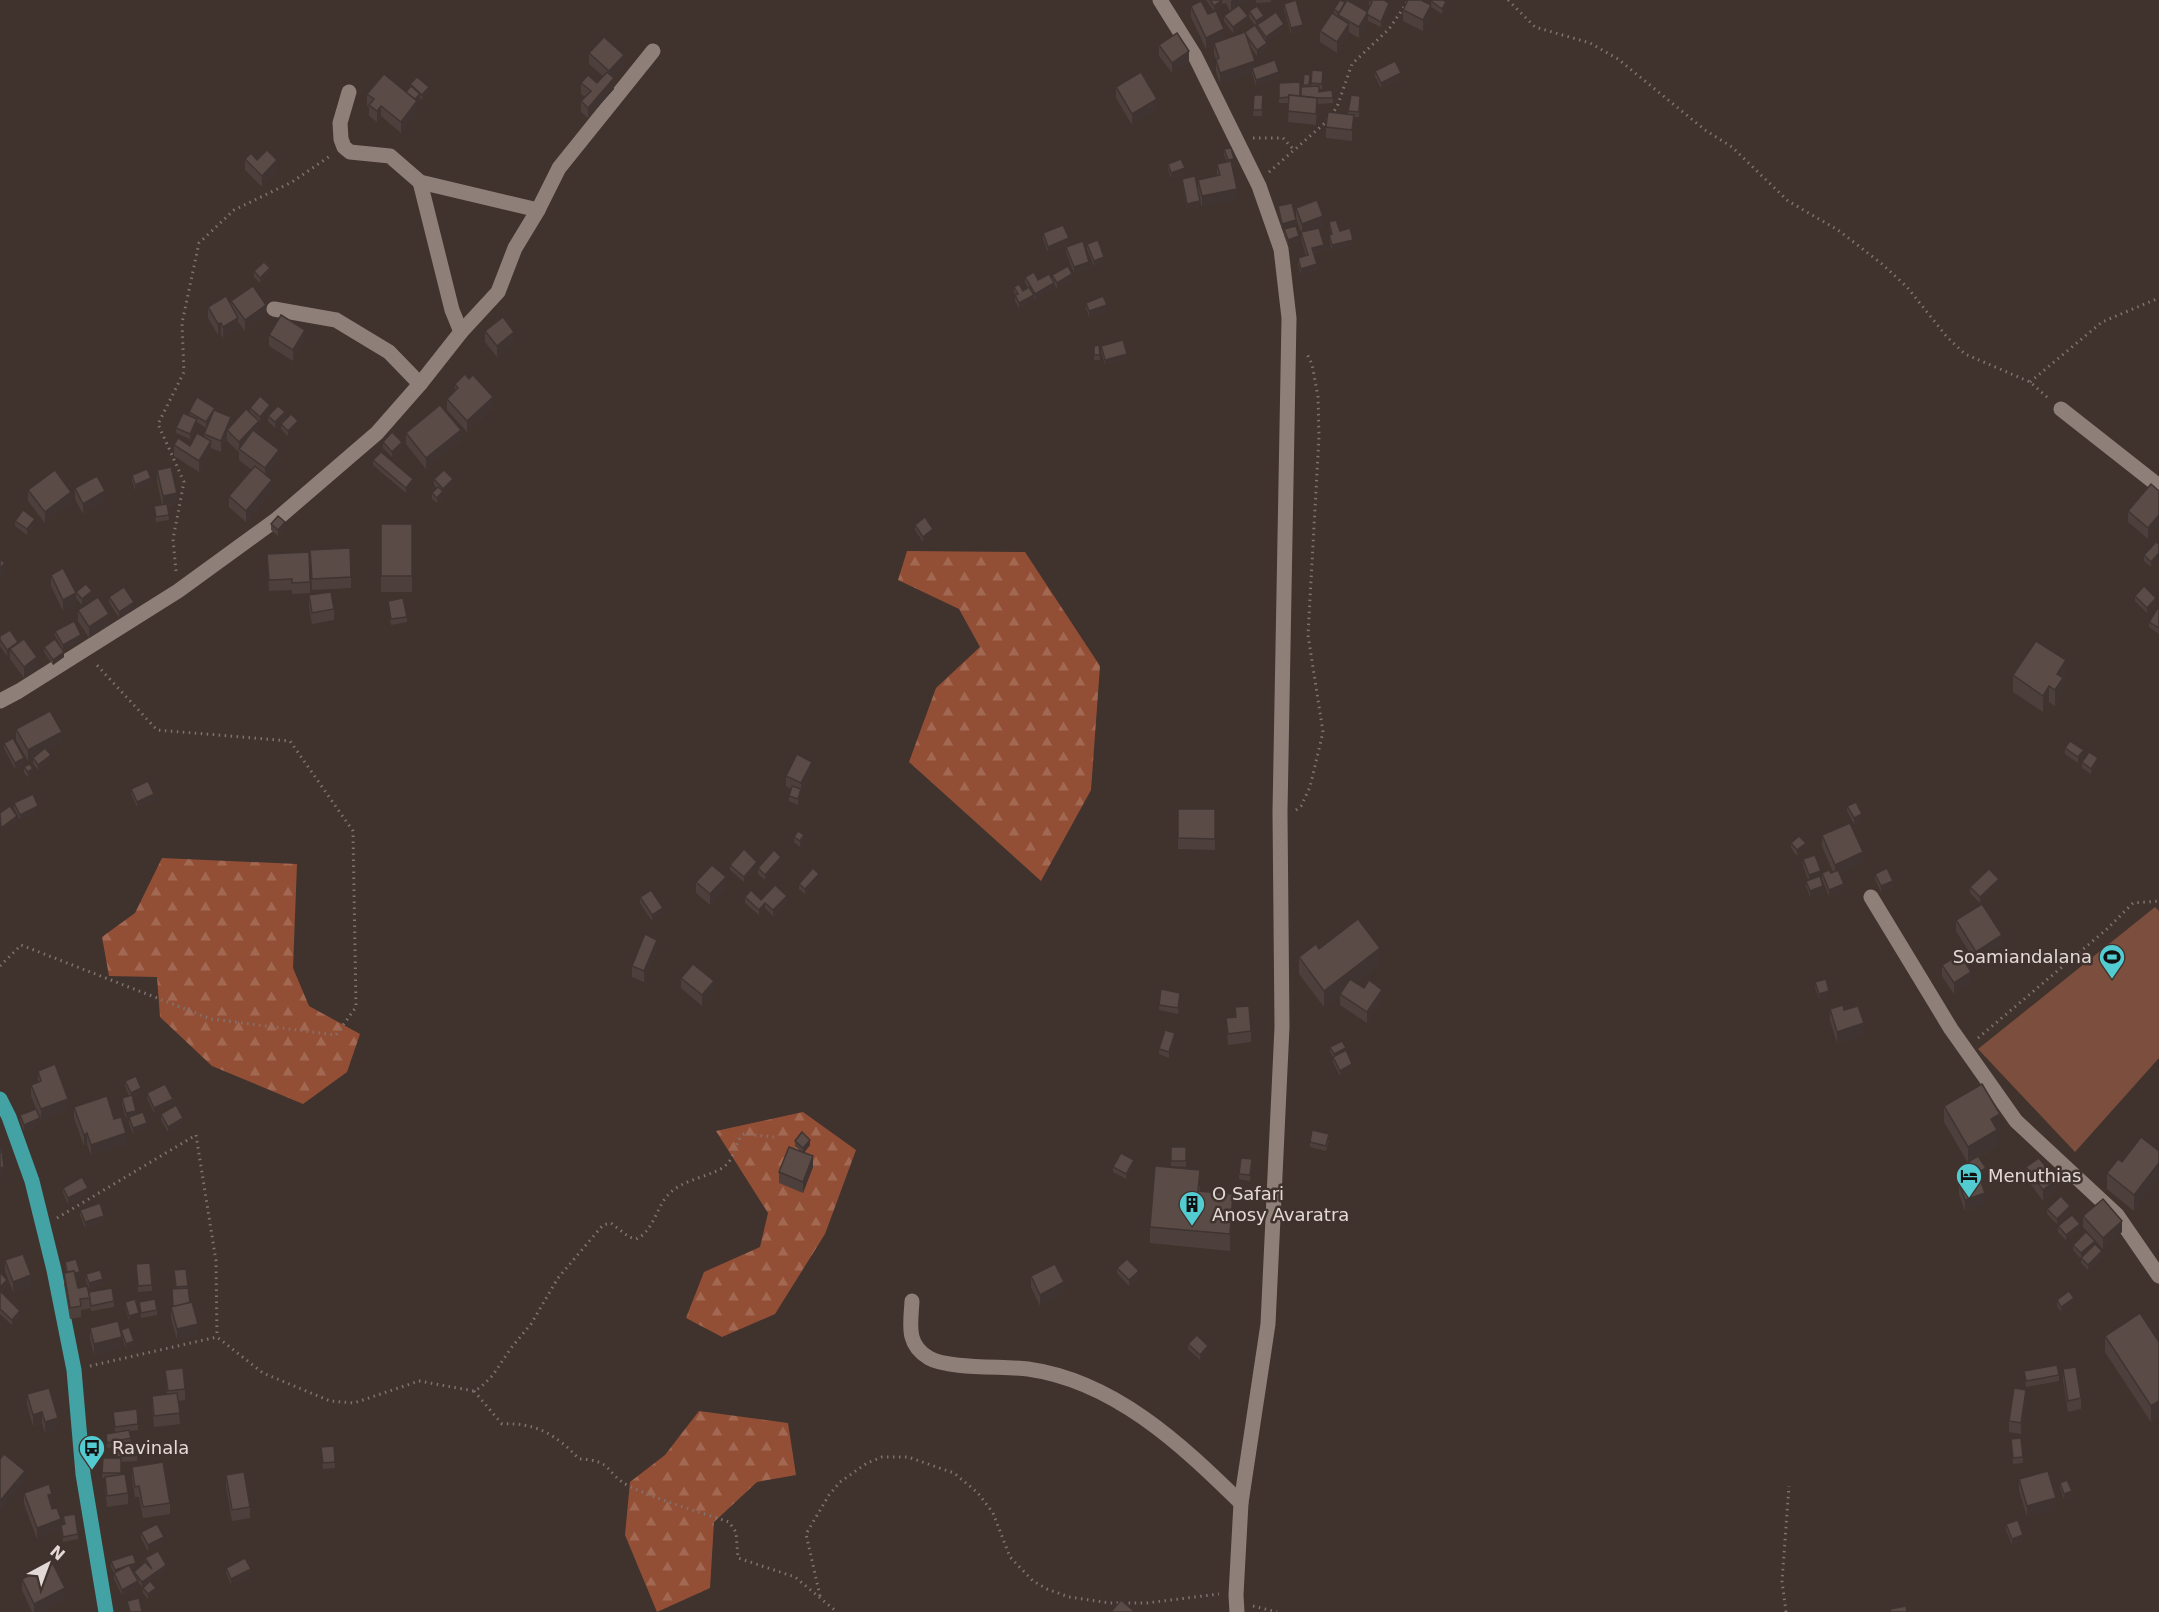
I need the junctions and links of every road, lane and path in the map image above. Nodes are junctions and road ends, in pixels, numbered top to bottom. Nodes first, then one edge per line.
1 (1160, 0) edge
2 (1409, 0) edge
3 (1508, 0) edge
4 (653, 51) dead end
5 (349, 92) dead end
6 (1236, 138) junction
7 (344, 147) junction
8 (1294, 150) junction
9 (420, 182) junction
10 (1259, 186) junction
11 (538, 210) junction
12 (2159, 298) edge
13 (274, 309) dead end
14 (461, 332) junction
15 (1303, 346) dead end
16 (2030, 382) junction
17 (420, 384) junction
18 (2061, 409) joint
19 (2159, 486) edge
20 (178, 591) junction
21 (74, 656) junction
22 (0, 701) edge
23 (1280, 812) junction
24 (1871, 897) dead end
25 (2159, 901) edge
26 (0, 966) edge
27 (1965, 1049) junction
28 (0, 1099) edge
29 (775, 1137) dead end
30 (44, 1224) junction
31 (2159, 1276) edge
32 (912, 1301) dead end
33 (217, 1338) junction
34 (74, 1370) junction
35 (474, 1391) junction
36 (1789, 1486) dead end
37 (1241, 1503) junction
38 (1236, 1595) junction
39 (820, 1596) junction
40 (104, 1611) edge
41 (837, 1612) edge
42 (1237, 1612) edge
43 (1277, 1612) edge
44 (1786, 1612) edge

1 - 6 street
2 - 8 path
3 - 16 path
4 - 11 street
5 - 7 street
6 - 8 path
6 - 10 street
7 - 9 street
7 - 20 path
8 - 10 path
9 - 11 street
9 - 14 street
10 - 23 street
11 - 14 street
12 - 16 path
13 - 17 street
14 - 17 street
15 - 23 path
16 - 18 path
17 - 20 street
18 - 19 street
20 - 21 street
21 - 22 street
21 - 26 path
23 - 37 street
24 - 27 street
25 - 27 path
27 - 31 street
28 - 30 main road
29 - 35 path
30 - 33 path
30 - 34 main road
32 - 37 street
33 - 34 path
33 - 35 path
34 - 40 main road
35 - 39 path
36 - 44 path
37 - 38 street
38 - 39 path
38 - 42 street
38 - 43 path
39 - 41 path

